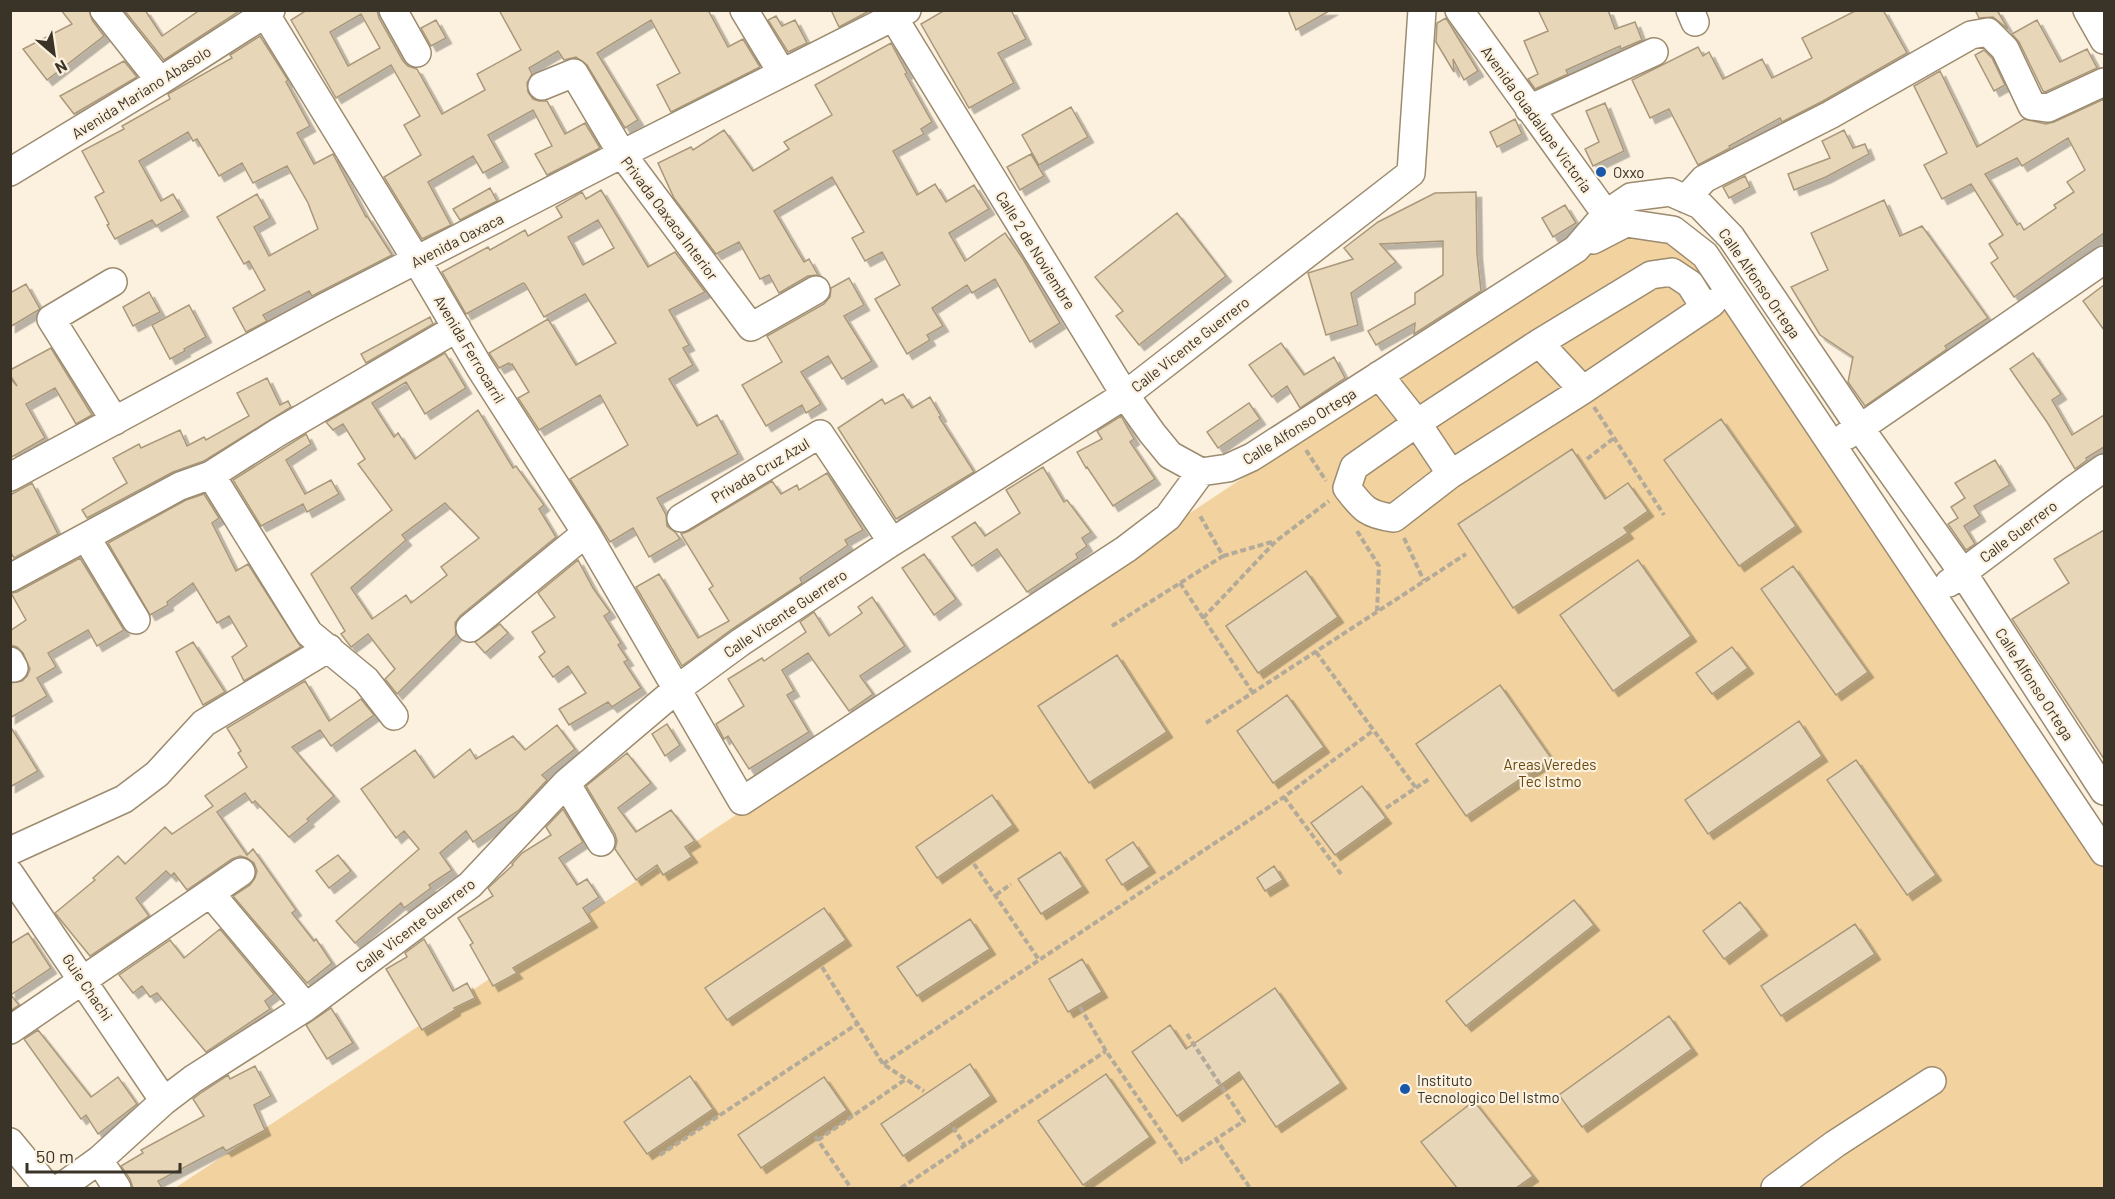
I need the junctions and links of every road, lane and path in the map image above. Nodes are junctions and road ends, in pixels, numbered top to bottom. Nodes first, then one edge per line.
1 (104, 10) edge
2 (393, 10) edge
3 (744, 10) edge
4 (1422, 10) edge
5 (2087, 10) edge
6 (266, 12) edge
7 (897, 13) edge
8 (1469, 14) edge
9 (2104, 40) edge
10 (417, 52) dead end
11 (1653, 52) dead end
12 (782, 73) junction
13 (160, 81) junction
14 (2104, 82) edge
15 (542, 86) dead end
16 (1529, 109) junction
17 (622, 154) junction
18 (11, 171) edge
19 (1686, 199) junction
20 (1611, 221) junction
21 (2104, 260) edge
22 (417, 261) junction
23 (113, 282) dead end
24 (816, 290) dead end
25 (457, 328) junction
26 (1539, 343) junction
27 (1379, 375) junction
28 (1583, 390) junction
29 (1125, 394) junction
30 (114, 421) junction
31 (1417, 423) junction
32 (1860, 428) junction
33 (1614, 438) junction
34 (1832, 444) junction
35 (1587, 459) dead end
36 (1451, 474) junction
37 (211, 475) junction
38 (10, 477) edge
39 (2101, 479) edge
40 (1194, 482) junction
41 (1347, 488) junction
42 (1664, 515) dead end
43 (681, 518) dead end
44 (1394, 518) junction
45 (586, 533) junction
46 (86, 537) junction
47 (1276, 541) junction
48 (892, 542) junction
49 (1466, 554) dead end
50 (1223, 556) junction
51 (1963, 573) junction
52 (10, 578) edge
53 (1424, 581) junction
54 (1180, 583) junction
55 (1933, 595) junction
56 (1203, 618) junction
57 (136, 620) dead end
58 (1112, 626) dead end
59 (470, 628) dead end
60 (329, 648) junction
61 (1316, 652) junction
62 (677, 689) junction
63 (1253, 693) junction
64 (394, 716) dead end
65 (1206, 723) dead end
66 (1374, 730) junction
67 (1429, 779) dead end
68 (567, 783) junction
69 (1416, 788) junction
70 (2104, 791) edge
71 (1284, 797) junction
72 (1386, 808) dead end
73 (601, 842) dead end
74 (10, 851) edge
75 (2104, 852) edge
76 (974, 864) dead end
77 (242, 872) dead end
78 (10, 874) edge
79 (1341, 874) dead end
80 (1011, 885) dead end
81 (211, 894) junction
82 (996, 896) junction
83 (1039, 960) junction
84 (822, 967) dead end
85 (83, 980) junction
86 (306, 1007) junction
87 (1080, 1007) dead end
88 (857, 1024) junction
89 (10, 1030) edge
90 (1187, 1034) dead end
91 (1106, 1051) junction
92 (883, 1064) junction
93 (906, 1079) junction
94 (1932, 1081) dead end
95 (924, 1091) dead end
96 (164, 1101) junction
97 (953, 1127) dead end
98 (1216, 1139) junction
99 (10, 1142) edge
100 (965, 1146) junction
101 (660, 1155) dead end
102 (99, 1160) junction
103 (48, 1188) edge
104 (60, 1188) edge
105 (117, 1188) edge
106 (851, 1188) edge
107 (901, 1188) edge
108 (1250, 1188) edge
109 (1775, 1188) edge

1 - 13 street
2 - 10 street
3 - 12 street
4 - 29 street, Calle Vicente Guerrero
5 - 9 street
6 - 13 street, Avenida Mariano Abasolo
6 - 22 street, Avenida Ferrocarril
7 - 12 street, Avenida Oaxaca
7 - 29 street, Calle 2 de Noviembre
8 - 16 street, Avenida Guadalupe Victoria
11 - 16 street
12 - 17 street, Avenida Oaxaca
13 - 18 street, Avenida Mariano Abasolo
14 - 19 street
15 - 17 street, Privada Oaxaca Interior
16 - 20 street, Avenida Guadalupe Victoria
17 - 22 street, Avenida Oaxaca
17 - 24 street, Privada Oaxaca Interior
19 - 20 street, Calle Alfonso Ortega
19 - 32 street, Calle Alfonso Ortega
20 - 27 street, Calle Alfonso Ortega
20 - 34 street
21 - 32 street
22 - 25 street, Avenida Ferrocarril
22 - 30 street, Avenida Oaxaca
23 - 30 street
25 - 37 street
25 - 45 street, Avenida Ferrocarril
26 - 28 street
26 - 28 street
26 - 31 street
27 - 31 street
27 - 40 street, Calle Alfonso Ortega
28 - 33 path
28 - 36 street
29 - 40 street, Calle 2 de Noviembre
29 - 48 street, Calle Vicente Guerrero
30 - 38 street, Avenida Oaxaca
31 - 36 street
31 - 41 street
32 - 34 street
32 - 51 street, Calle Alfonso Ortega
33 - 35 path
33 - 42 path
34 - 55 street
36 - 44 street
37 - 46 street
37 - 60 street
39 - 51 street, Calle Guerrero
40 - 50 path
40 - 62 street, Avenida Ferrocarril
41 - 44 street
41 - 47 path
43 - 48 street, Privada Cruz Azul
44 - 53 path
45 - 59 street
45 - 62 street, Avenida Ferrocarril
46 - 52 street
46 - 57 street
47 - 50 path
47 - 56 path
48 - 62 street, Calle Vicente Guerrero
49 - 53 path
50 - 54 path
51 - 55 street, Calle Guerrero
51 - 70 street, Calle Alfonso Ortega
53 - 61 path
54 - 56 path
54 - 58 path
55 - 75 street
56 - 63 path
60 - 64 street
60 - 74 street
61 - 63 path
61 - 66 path
62 - 68 street, Calle Vicente Guerrero
63 - 65 path
66 - 69 path
66 - 71 path
67 - 69 path
68 - 73 street
68 - 86 street, Calle Vicente Guerrero
69 - 72 path
71 - 79 path
71 - 83 path
76 - 82 path
77 - 81 street
78 - 85 street, Guie Chachi
80 - 82 path
81 - 85 street
81 - 86 street
82 - 83 path
83 - 92 path
84 - 88 path
85 - 89 street
85 - 96 street, Guie Chachi
86 - 96 street, Calle Vicente Guerrero
87 - 91 path
88 - 92 path
88 - 101 path
90 - 98 path
91 - 98 path
91 - 100 path
92 - 93 path
93 - 95 path
93 - 106 path
94 - 109 street
96 - 102 street, Calle Vicente Guerrero
97 - 100 path
98 - 108 path
99 - 103 street
100 - 107 path
102 - 104 street, Calle Vicente Guerrero
102 - 105 street

